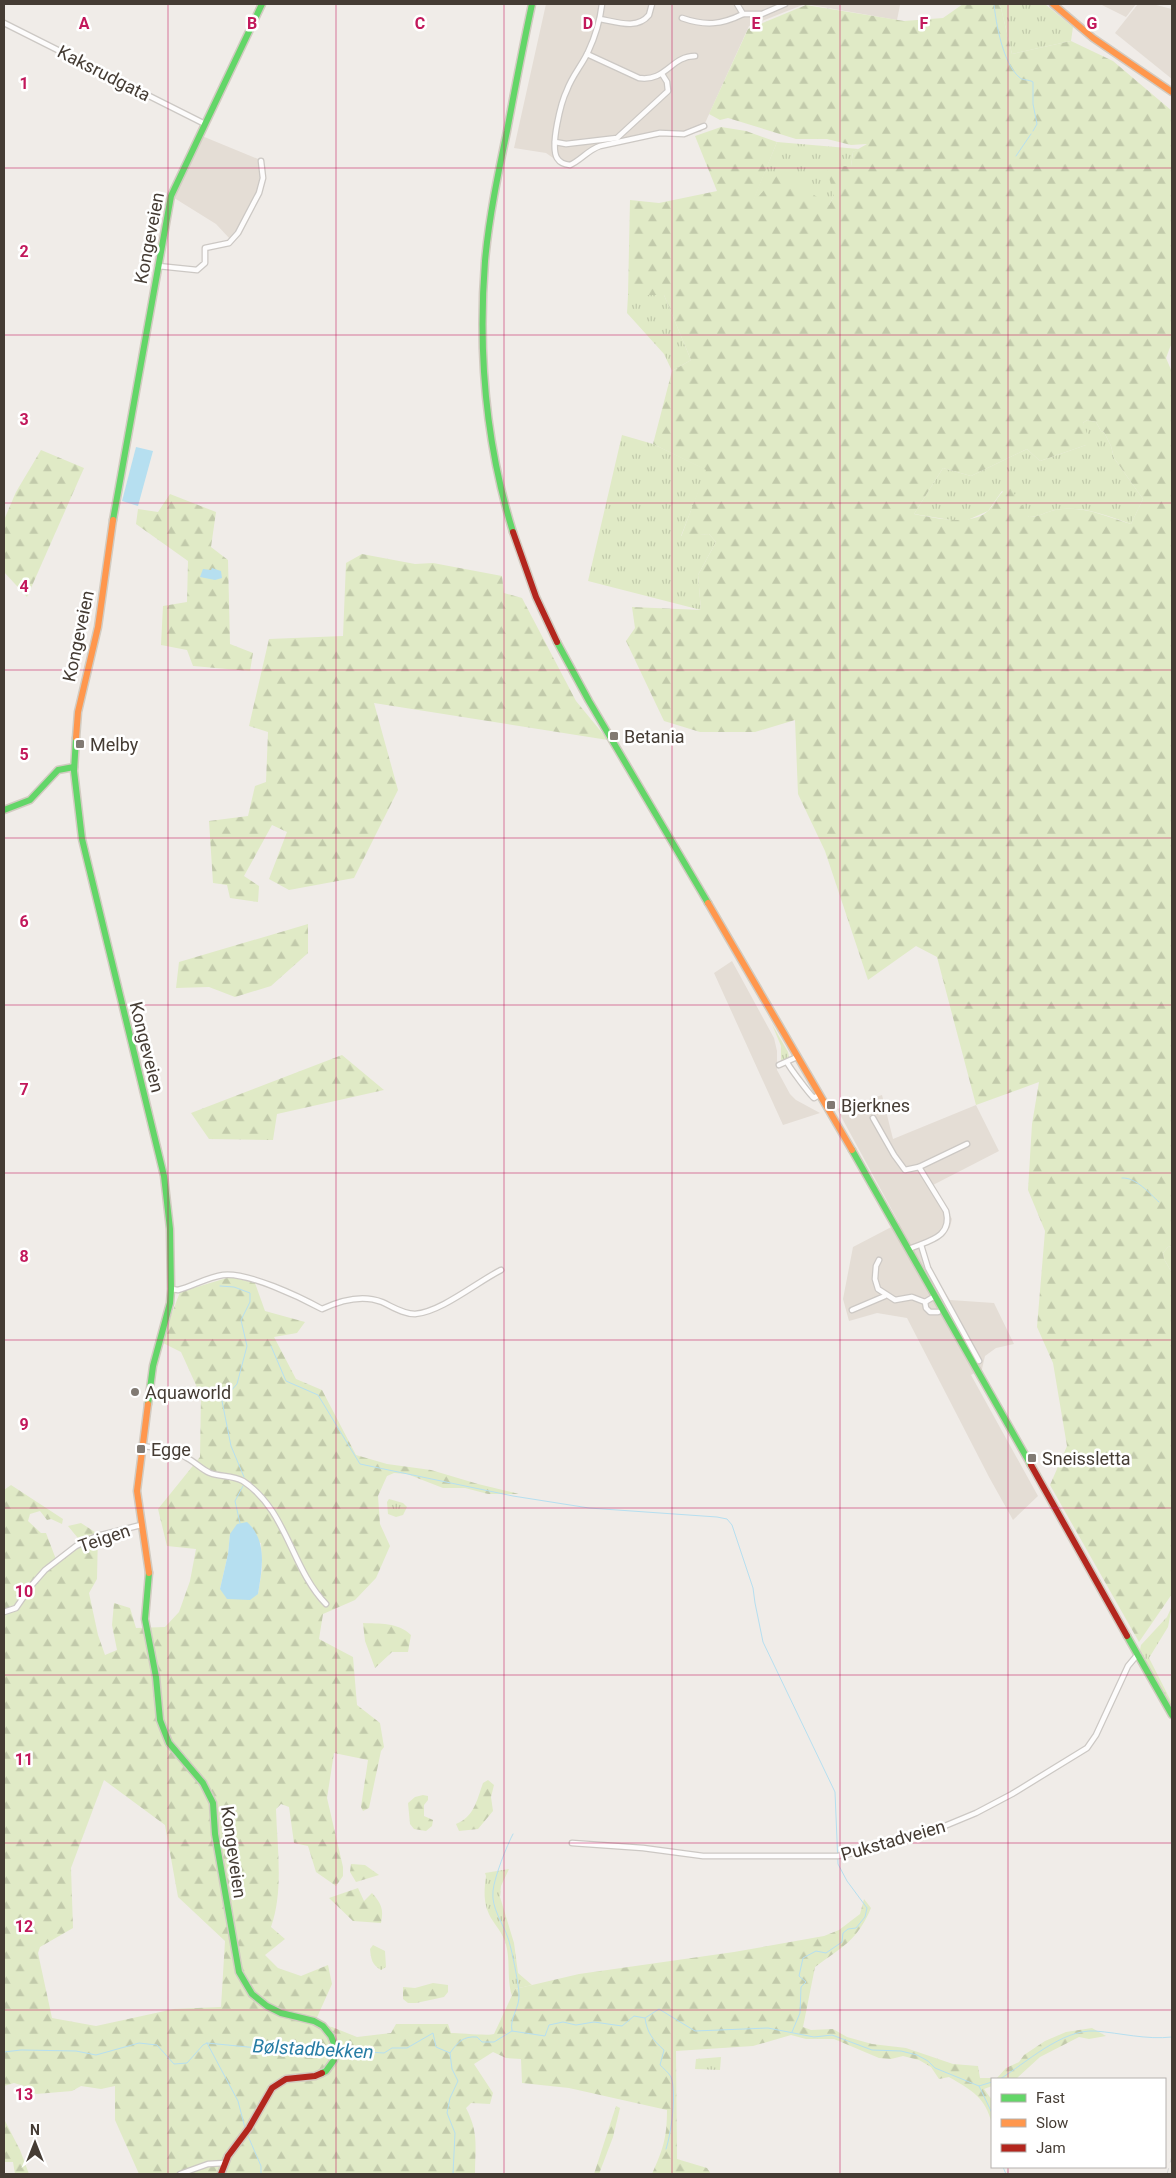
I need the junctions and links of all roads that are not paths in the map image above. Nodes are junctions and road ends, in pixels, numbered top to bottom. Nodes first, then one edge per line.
1 (262, 4) edge
2 (532, 4) edge
3 (602, 4) edge
4 (652, 4) edge
5 (737, 4) edge
6 (785, 4) edge
7 (1054, 4) edge
8 (743, 14) junction
9 (682, 18) dead end
10 (600, 19) junction
11 (4, 23) edge
12 (587, 54) junction
13 (695, 56) dead end
14 (662, 74) junction
15 (1172, 92) edge
16 (204, 124) junction
17 (704, 126) dead end
18 (555, 142) junction
19 (261, 161) dead end
20 (158, 266) junction
21 (74, 767) junction
22 (4, 810) edge
23 (797, 1057) junction
24 (787, 1062) junction
25 (779, 1065) dead end
26 (819, 1095) junction
27 (873, 1118) dead end
28 (967, 1144) dead end
29 (919, 1167) junction
30 (921, 1245) junction
31 (909, 1249) junction
32 (879, 1260) dead end
33 (501, 1270) dead end
34 (171, 1289) junction
35 (885, 1296) junction
36 (935, 1296) junction
37 (925, 1302) junction
38 (852, 1310) dead end
39 (938, 1312) dead end
40 (979, 1361) dead end
41 (143, 1446) junction
42 (142, 1526) junction
43 (326, 1604) dead end
44 (4, 1612) edge
45 (1138, 1654) junction
46 (1172, 1715) edge
47 (572, 1844) dead end
48 (224, 2163) junction
49 (180, 2174) edge
50 (221, 2174) edge

1 - 16 main road, Kongeveien
2 - 23 main road
3 - 10 street
4 - 10 street
5 - 8 street
6 - 8 street
7 - 15 main road
8 - 9 street
10 - 12 street
11 - 16 street, Kaksrudgata
12 - 14 street
12 - 18 street
13 - 14 street
14 - 18 street
16 - 20 main road, Kongeveien
17 - 18 street
19 - 20 street
20 - 21 main road, Kongeveien
21 - 22 main road
21 - 34 main road, Kongeveien
23 - 24 street
23 - 26 main road
24 - 25 street
24 - 26 street
26 - 31 main road
27 - 29 street
28 - 29 street
29 - 30 street
30 - 31 street
30 - 40 street
31 - 36 main road
32 - 35 street
33 - 34 street
34 - 41 main road, Kongeveien
35 - 37 street
35 - 38 street
36 - 37 street
36 - 45 main road
37 - 39 street
41 - 42 main road, Kongeveien
41 - 43 street
42 - 44 street, Teigen
42 - 48 main road, Kongeveien
45 - 46 main road
45 - 47 street, Pukstadveien
48 - 49 street
48 - 50 main road

